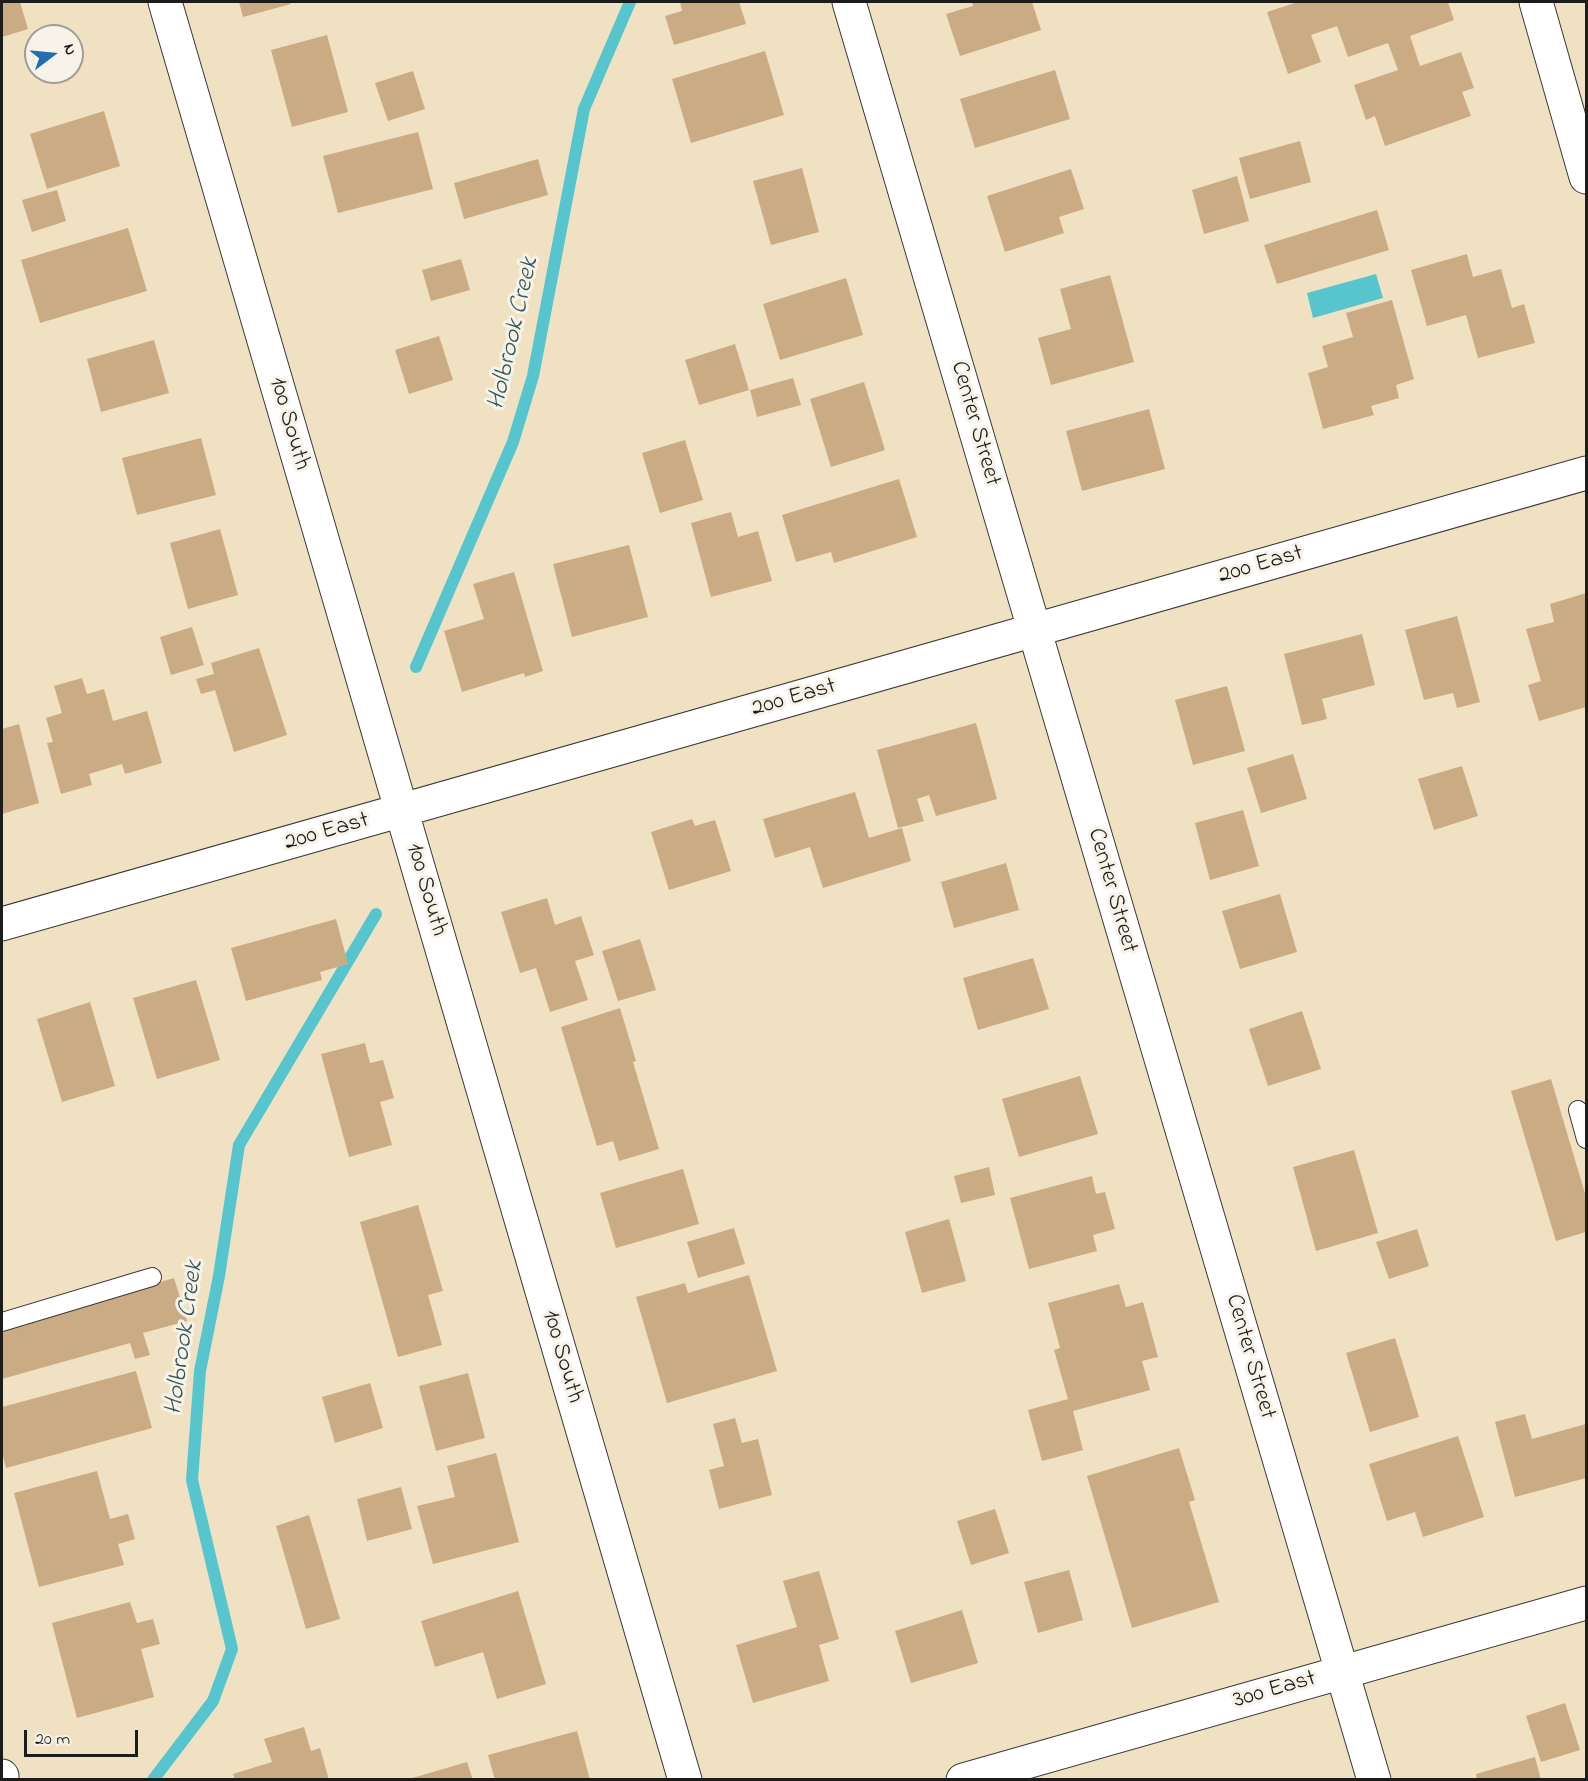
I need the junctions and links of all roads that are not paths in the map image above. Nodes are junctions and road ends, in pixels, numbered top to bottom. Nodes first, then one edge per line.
1 (165, 2) edge
2 (849, 2) edge
3 (1536, 2) edge
4 (1587, 177) edge
5 (1587, 473) edge
6 (1035, 631) junction
7 (401, 811) junction
8 (2, 924) edge
9 (1578, 1110) dead end
10 (1587, 1139) edge
11 (152, 1277) dead end
12 (2, 1322) edge
13 (1587, 1603) edge
14 (1342, 1672) junction
15 (685, 1779) edge
16 (963, 1779) edge
17 (1374, 1779) edge

1 - 7 street, 100 South
2 - 6 street, Center Street
3 - 4 street
5 - 6 street, 200 East
6 - 7 street, 200 East
6 - 14 street, Center Street
7 - 8 street, 200 East
7 - 15 street, 100 South
9 - 10 lane
11 - 12 lane
13 - 14 street, 300 East
14 - 16 street, 300 East
14 - 17 street, Center Street

